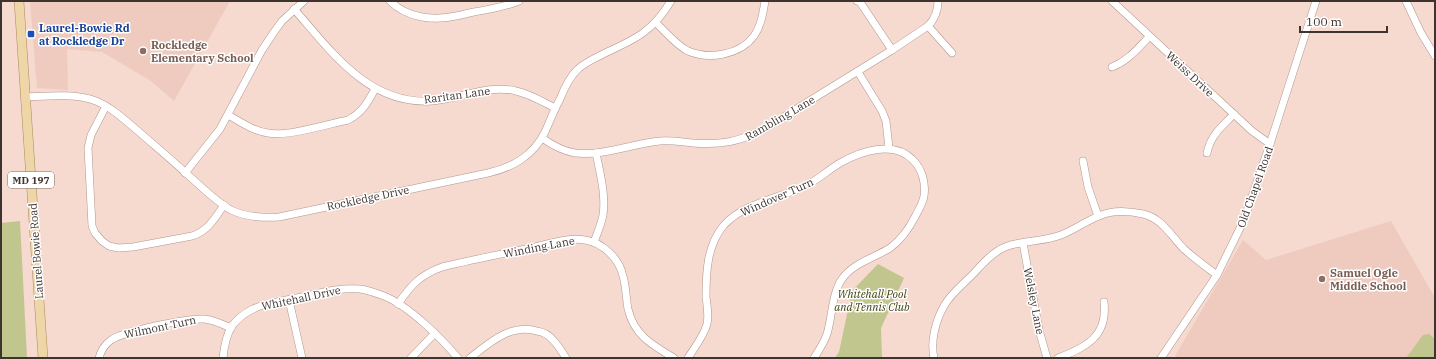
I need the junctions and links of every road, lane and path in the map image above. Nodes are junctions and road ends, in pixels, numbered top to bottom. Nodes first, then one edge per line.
1 (19, 1) edge
2 (304, 1) edge
3 (390, 1) edge
4 (519, 1) edge
5 (670, 1) edge
6 (765, 1) edge
7 (857, 1) edge
8 (938, 1) edge
9 (1112, 1) edge
10 (1316, 1) edge
11 (1406, 1) edge
12 (294, 9) junction
13 (656, 22) junction
14 (928, 26) junction
15 (1149, 37) junction
16 (892, 50) junction
17 (952, 53) dead end
18 (1435, 56) edge
19 (1112, 67) dead end
20 (858, 72) junction
21 (375, 89) junction
22 (26, 97) junction
23 (106, 106) junction
24 (555, 108) junction
25 (1234, 114) junction
26 (228, 115) junction
27 (542, 138) junction
28 (1270, 144) junction
29 (890, 148) junction
30 (1207, 153) dead end
31 (596, 154) junction
32 (1083, 161) dead end
33 (185, 172) junction
34 (224, 205) junction
35 (1098, 216) junction
36 (594, 242) junction
37 (1023, 243) junction
38 (1217, 275) junction
39 (289, 300) junction
40 (1104, 302) dead end
41 (398, 304) junction
42 (231, 328) junction
43 (435, 333) junction
44 (43, 358) edge
45 (99, 358) edge
46 (224, 358) edge
47 (302, 358) edge
48 (411, 358) edge
49 (458, 358) edge
50 (470, 358) edge
51 (566, 358) edge
52 (674, 358) edge
53 (688, 358) edge
54 (814, 358) edge
55 (934, 358) edge
56 (1047, 358) edge
57 (1058, 358) edge
58 (1163, 358) edge

1 - 22 main road, Laurel Bowie Road / MD 197
2 - 12 street
3 - 4 street
5 - 13 street, Rockledge Drive
6 - 13 street
7 - 16 street
8 - 14 street, Rambling Lane
9 - 15 street, Weiss Drive
10 - 28 street, Old Chapel Road
11 - 18 street
12 - 21 street, Raritan Lane
12 - 26 street
13 - 24 street, Rockledge Drive
14 - 16 street, Rambling Lane
14 - 17 street
15 - 19 street
15 - 25 street, Weiss Drive
16 - 20 street, Rambling Lane
20 - 29 street
20 - 31 street, Rambling Lane
21 - 24 street, Raritan Lane
21 - 26 street
22 - 23 street, Rockledge Drive
22 - 44 main road, Laurel Bowie Road / MD 197
23 - 33 street, Rockledge Drive
23 - 34 street
24 - 27 street, Rockledge Drive
25 - 28 street, Weiss Drive
25 - 30 street
26 - 33 street
27 - 31 street, Rambling Lane
27 - 34 street, Rockledge Drive
28 - 38 street, Old Chapel Road
29 - 53 street, Windover Turn
29 - 54 street
31 - 36 street
32 - 35 street
33 - 34 street, Rockledge Drive
35 - 37 street
35 - 38 street
36 - 41 street, Winding Lane
36 - 52 street, Winding Lane
37 - 55 street
37 - 56 street, Welsley Lane
38 - 58 street, Old Chapel Road
39 - 41 street, Whitehall Drive
39 - 42 street, Whitehall Drive
39 - 47 street
40 - 57 street
41 - 43 street, Whitehall Drive
42 - 45 street, Wilmont Turn
42 - 46 street, Whitehall Drive
43 - 48 street
43 - 49 street, Whitehall Drive
50 - 51 street

